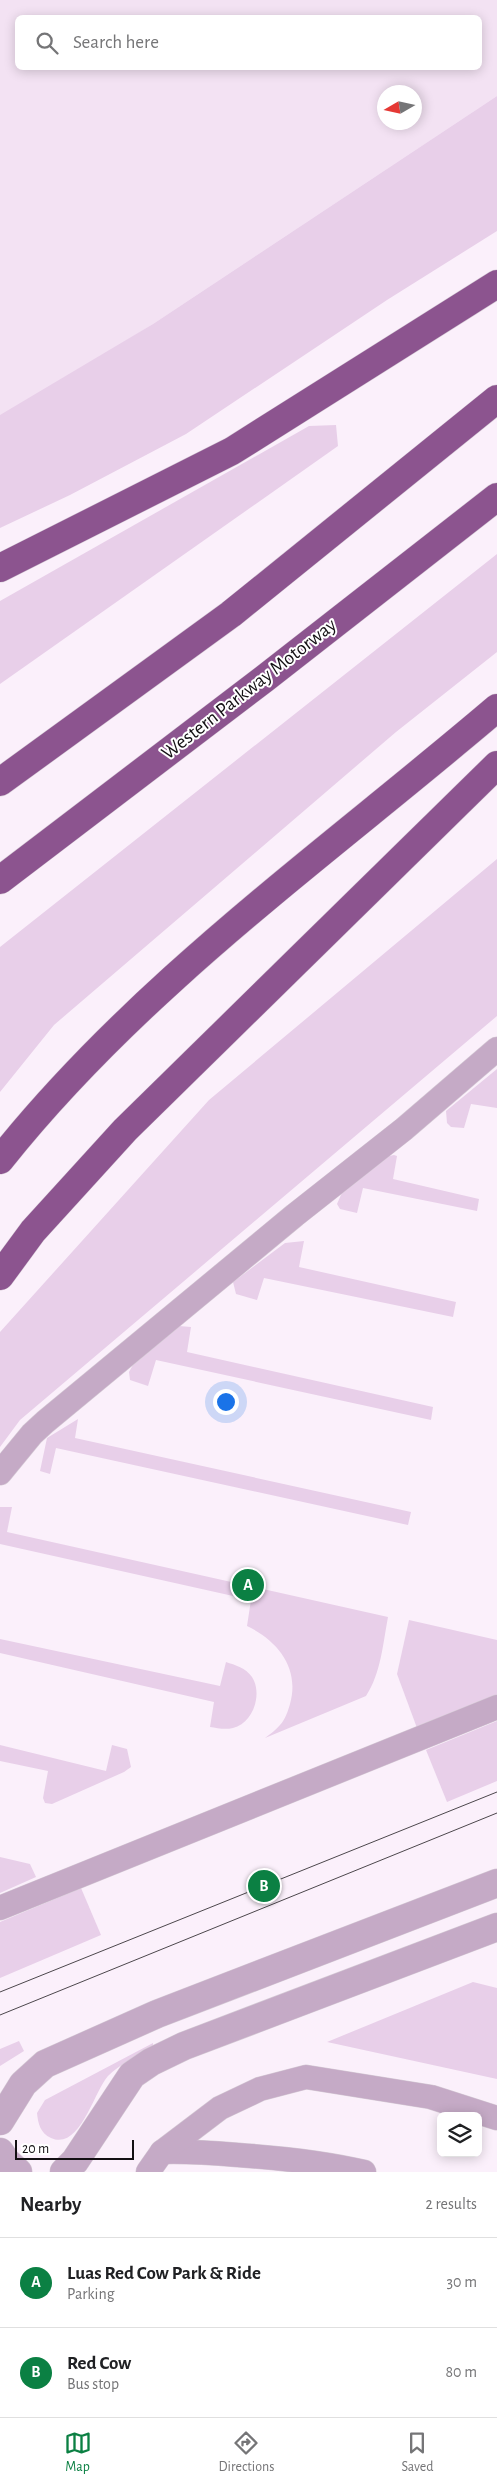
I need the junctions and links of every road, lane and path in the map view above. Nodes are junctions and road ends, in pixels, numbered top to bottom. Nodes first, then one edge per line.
1 (497, 284) edge
2 (497, 399) edge
3 (497, 496) edge
4 (0, 568) edge
5 (497, 708) edge
6 (497, 765) edge
7 (0, 782) edge
8 (0, 880) edge
9 (497, 1049) edge
10 (0, 1160) edge
11 (0, 1276) edge
12 (0, 1473) edge
13 (497, 1707) edge
14 (497, 1883) edge
15 (0, 1908) edge
16 (497, 1926) edge
17 (497, 2118) edge
18 (0, 2121) edge
19 (0, 2152) edge
20 (162, 2152) junction
21 (18, 2172) edge
22 (64, 2172) edge
23 (148, 2172) edge
24 (364, 2172) edge

1 - 4 highway
2 - 7 highway
3 - 8 highway, Western Parkway Motorway
5 - 10 highway
6 - 11 highway
9 - 12 lane
13 - 15 lane
14 - 18 street
16 - 22 street
17 - 20 lane
19 - 21 street
20 - 23 lane
20 - 24 lane

